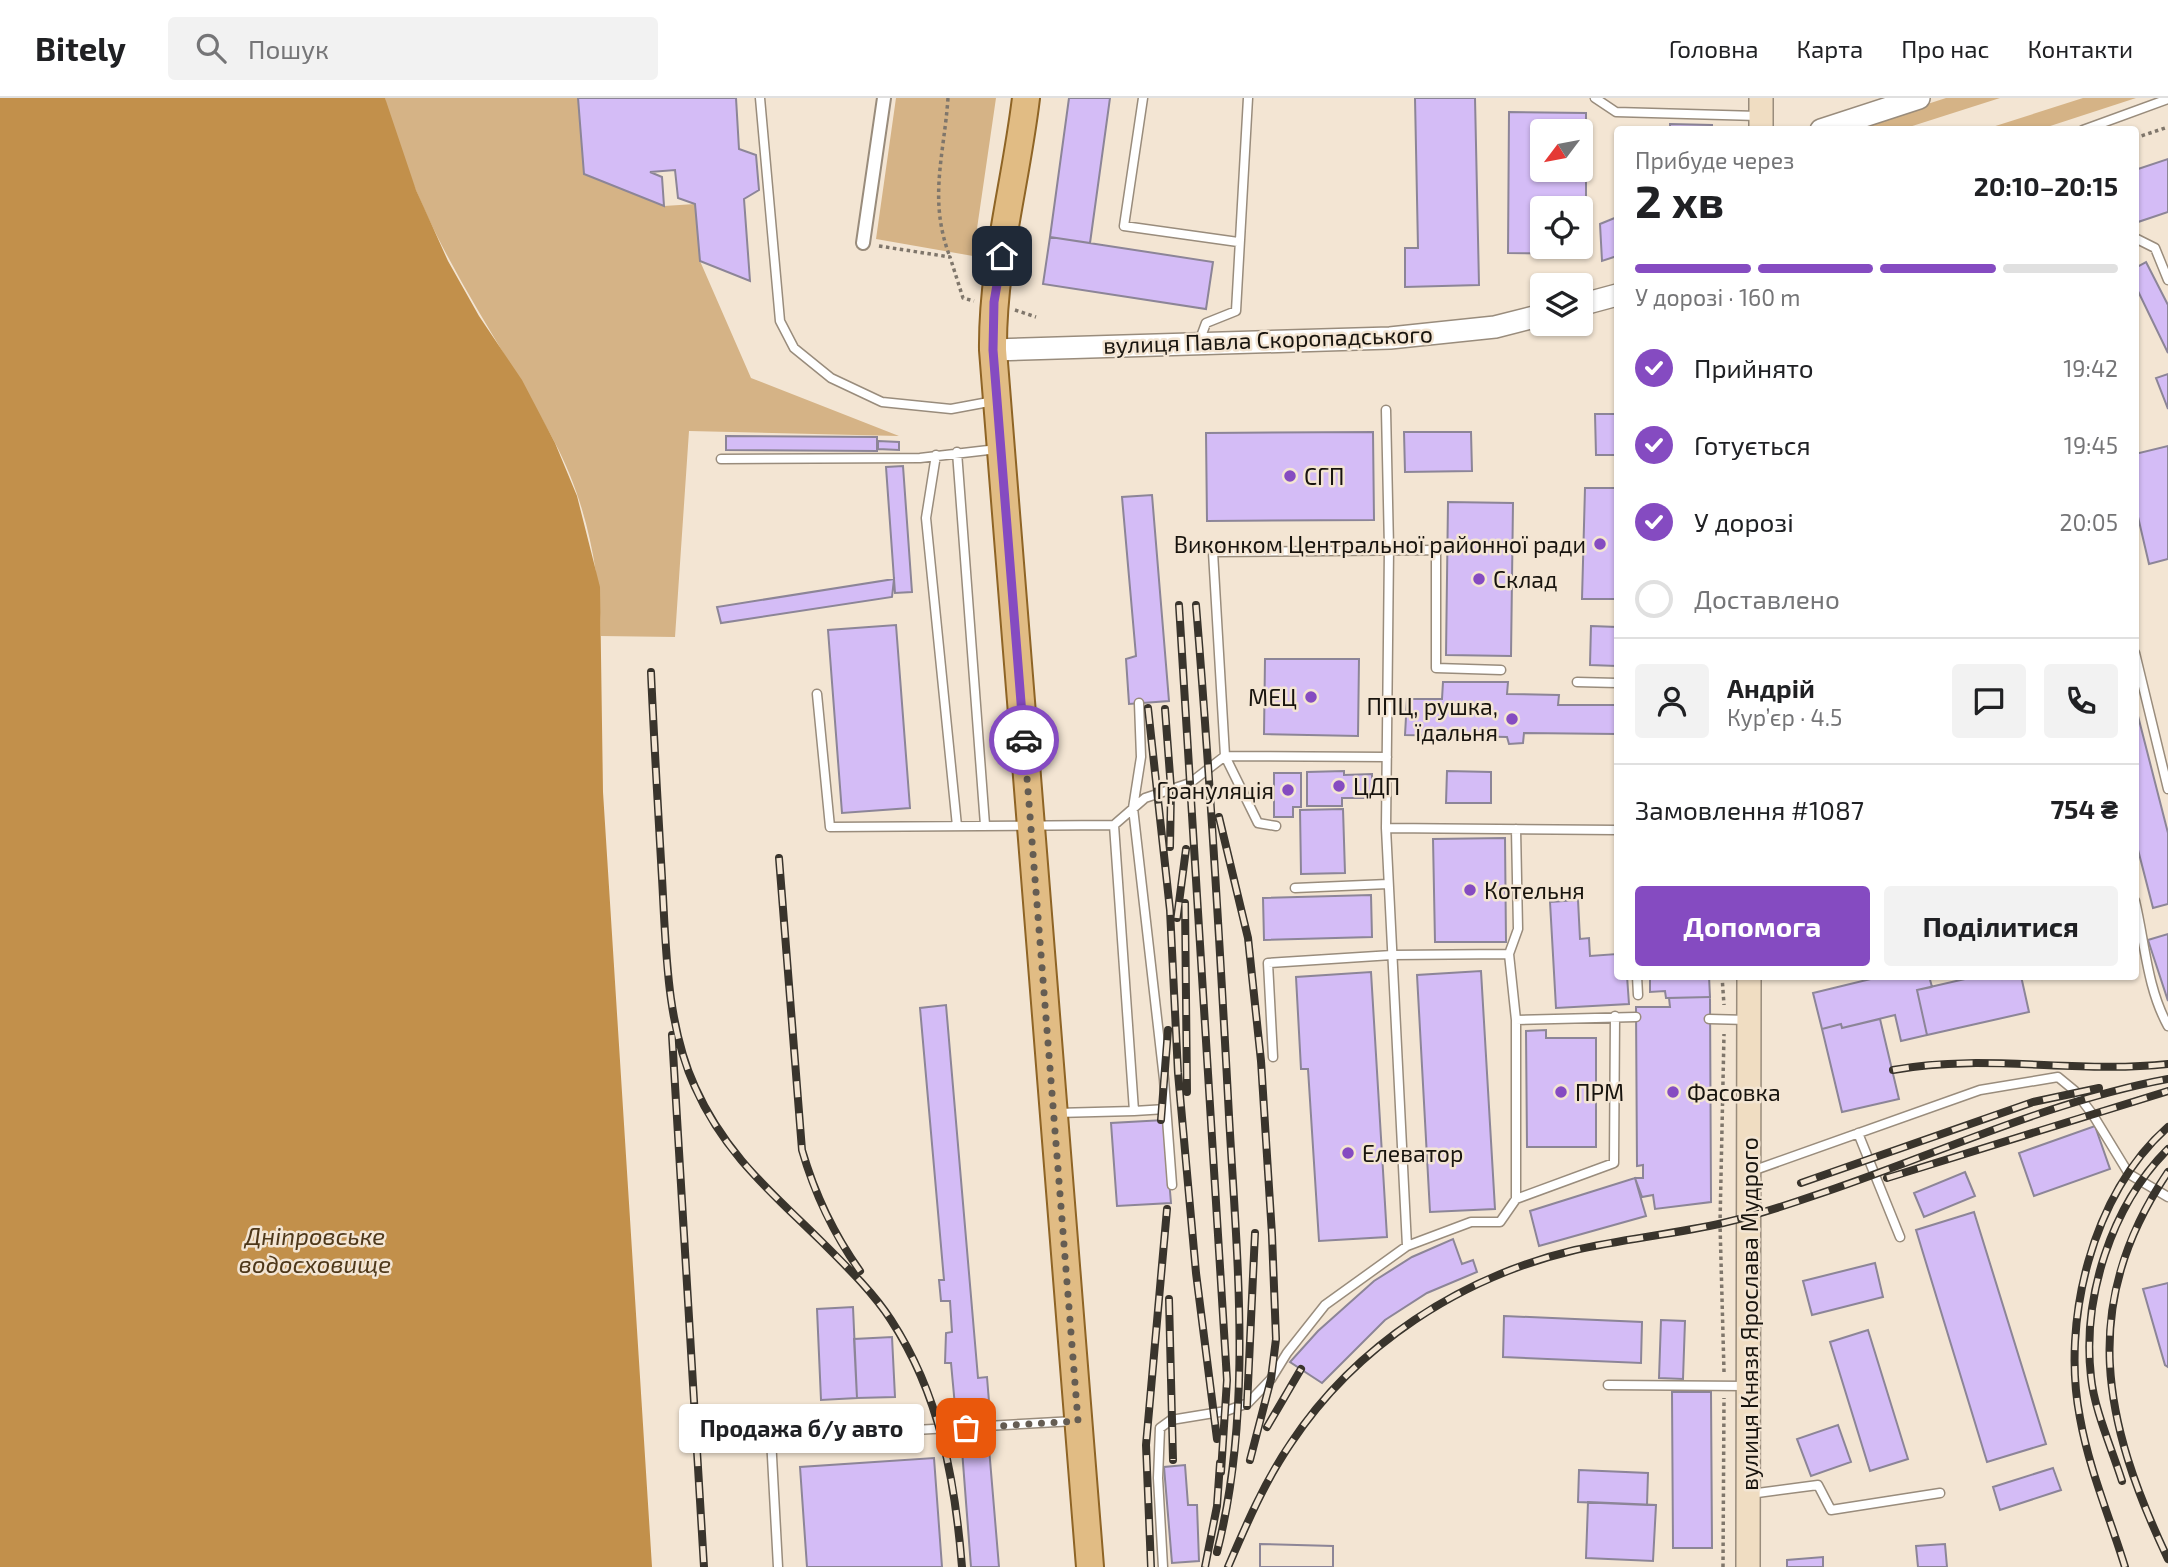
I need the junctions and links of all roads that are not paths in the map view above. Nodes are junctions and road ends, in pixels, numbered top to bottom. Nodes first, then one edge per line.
1 (760, 98) edge
2 (884, 98) edge
3 (1026, 98) edge
4 (1143, 98) edge
5 (1248, 98) edge
6 (1595, 98) edge
7 (1919, 98) edge
8 (2168, 99) edge
9 (1761, 114) edge
10 (1833, 126) edge
11 (2093, 126) edge
12 (2139, 240) edge
13 (1238, 242) junction
14 (863, 243) road end
15 (2168, 280) edge
16 (1614, 296) edge
17 (1593, 301) edge
18 (1530, 318) edge
19 (1199, 342) junction
20 (993, 350) junction
21 (997, 400) junction
22 (1385, 410) dead end
23 (1000, 449) junction
24 (957, 452) junction
25 (936, 455) junction
26 (721, 459) dead end
27 (1389, 548) junction
28 (2139, 669) edge
29 (1501, 670) dead end
30 (1577, 682) dead end
31 (1614, 682) edge
32 (817, 694) dead end
33 (1139, 703) dead end
34 (1225, 756) junction
35 (1387, 757) junction
36 (2168, 789) edge
37 (1133, 808) junction
38 (985, 825) junction
39 (1114, 825) junction
40 (957, 826) junction
41 (1031, 826) junction
42 (1276, 826) dead end
43 (1386, 828) junction
44 (1516, 829) junction
45 (1614, 830) edge
46 (1388, 884) junction
47 (1295, 888) dead end
48 (2139, 922) edge
49 (1508, 954) junction
50 (1392, 955) junction
51 (1637, 980) edge
52 (1749, 980) edge
53 (1638, 995) dead end
54 (1615, 1016) junction
55 (1636, 1017) dead end
56 (1709, 1019) dead end
57 (1516, 1020) junction
58 (1749, 1020) junction
59 (2168, 1026) edge
60 (1273, 1057) dead end
61 (1166, 1109) junction
62 (1134, 1111) junction
63 (1053, 1113) junction
64 (1858, 1133) junction
65 (1750, 1172) junction
66 (1172, 1185) dead end
67 (2168, 1197) edge
68 (1516, 1199) junction
69 (1900, 1237) dead end
70 (1407, 1247) junction
71 (1608, 1385) dead end
72 (1735, 1386) junction
73 (1078, 1421) junction
74 (1940, 1493) dead end
75 (1748, 1494) junction
76 (778, 1567) edge
77 (1090, 1567) edge
78 (1163, 1567) edge
79 (1748, 1567) edge

1 - 21 lane
2 - 14 street
3 - 20 main road
4 - 13 lane
5 - 13 lane
6 - 9 lane
7 - 10 street
8 - 11 lane
12 - 15 lane
13 - 19 lane
16 - 17 street
18 - 19 street, вулиця Павла Скоропадського
19 - 20 street, вулиця Павла Скоропадського
20 - 21 main road
21 - 23 main road
22 - 27 lane
23 - 24 lane
23 - 41 main road
24 - 25 lane
24 - 38 lane
25 - 26 lane
25 - 40 lane
27 - 29 lane
27 - 34 lane
27 - 35 lane
28 - 36 lane
30 - 31 lane
32 - 40 lane
33 - 37 lane
34 - 35 lane
34 - 37 lane
34 - 42 lane
35 - 43 lane
37 - 39 lane
37 - 61 lane
38 - 40 lane
38 - 41 lane
39 - 41 lane
39 - 62 lane
41 - 63 main road
43 - 44 lane
43 - 46 lane
44 - 45 lane
44 - 49 lane
46 - 47 lane
46 - 50 lane
48 - 59 lane
49 - 50 lane
49 - 57 lane
50 - 60 lane
50 - 70 lane
51 - 53 lane
52 - 58 main road, вулиця Князя Ярослава Мудрого
54 - 55 lane
54 - 57 lane
54 - 68 lane
56 - 58 lane
57 - 68 lane
58 - 65 main road, вулиця Князя Ярослава Мудрого
61 - 62 lane
61 - 66 lane
62 - 63 lane
63 - 73 main road
64 - 65 lane
64 - 67 lane
64 - 69 lane
65 - 72 main road, вулиця Князя Ярослава Мудрого
68 - 70 lane
70 - 78 lane
71 - 72 lane
72 - 75 main road, вулиця Князя Ярослава Мудрого
73 - 76 lane
73 - 77 main road
74 - 75 lane
75 - 79 main road, вулиця Князя Ярослава Мудрого

